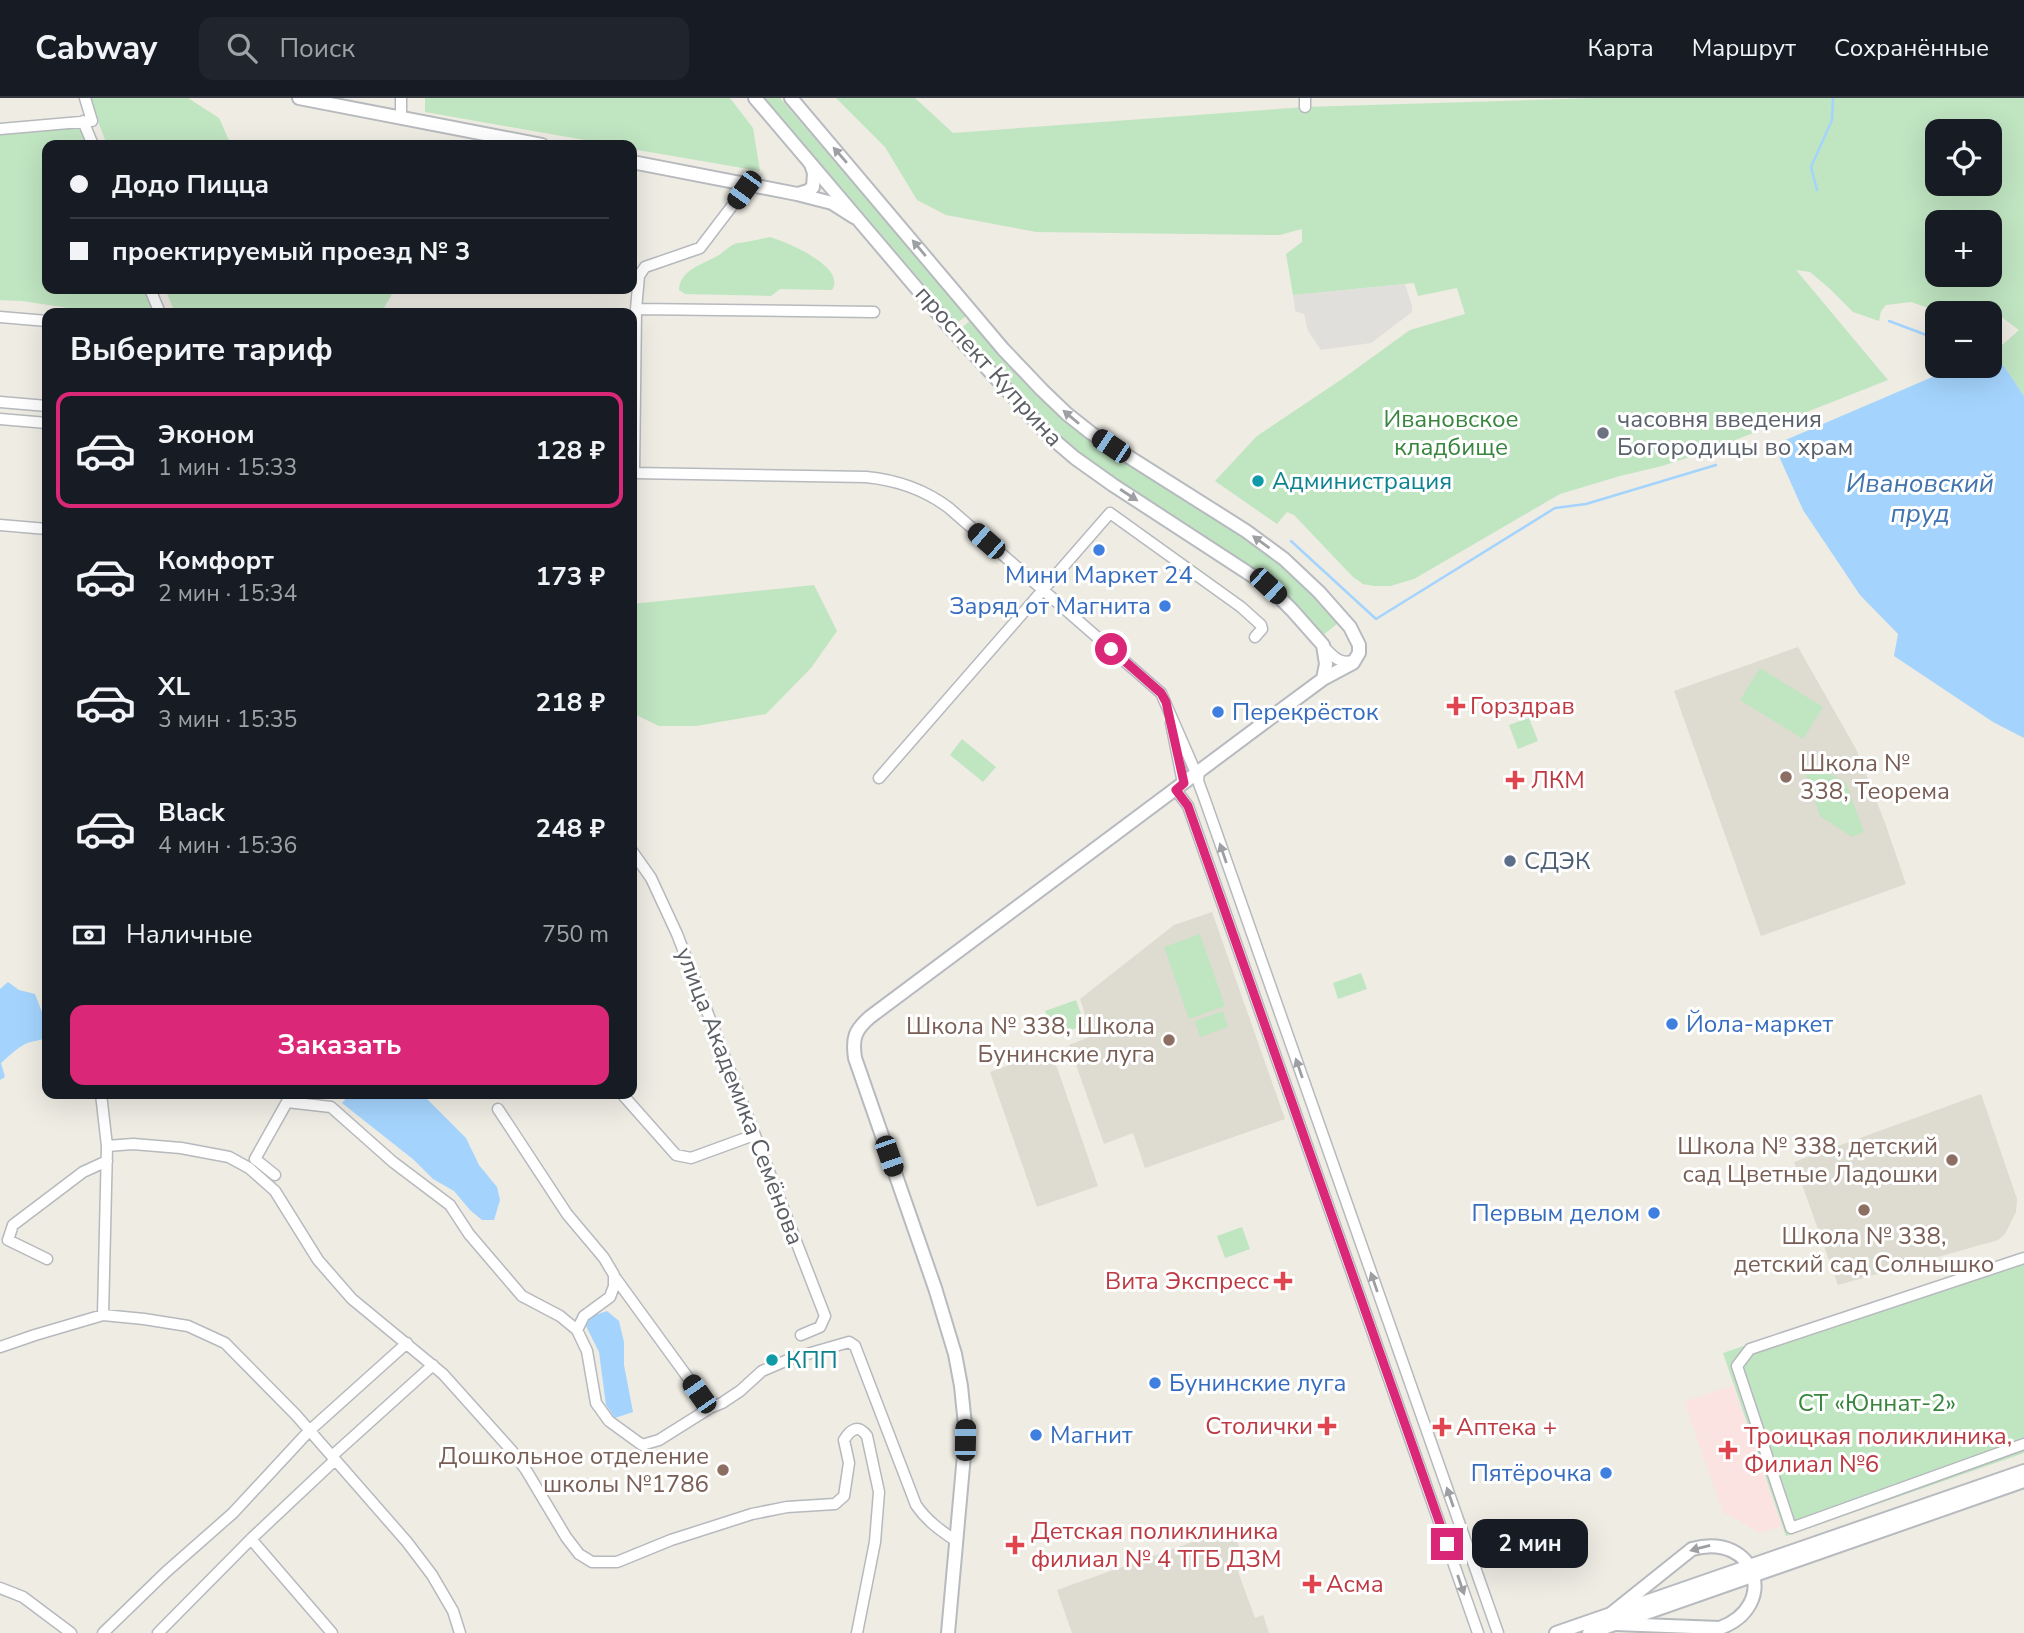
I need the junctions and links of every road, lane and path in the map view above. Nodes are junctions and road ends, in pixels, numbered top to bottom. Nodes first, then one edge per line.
1 (85, 98) edge
2 (299, 98) edge
3 (401, 98) edge
4 (755, 98) edge
5 (791, 98) edge
6 (401, 118) junction
7 (83, 121) junction
8 (0, 129) edge
9 (91, 140) edge
10 (516, 140) edge
11 (637, 164) edge
12 (811, 164) junction
13 (748, 185) junction
14 (797, 194) junction
15 (864, 224) junction
16 (637, 283) edge
17 (637, 309) edge
18 (874, 312) dead end
19 (0, 317) edge
20 (42, 320) edge
21 (0, 402) edge
22 (42, 406) edge
23 (0, 419) edge
24 (42, 423) edge
25 (637, 473) edge
26 (0, 525) edge
27 (42, 529) edge
28 (1043, 590) junction
29 (1255, 638) dead end
30 (1323, 645) junction
31 (1355, 660) junction
32 (1323, 680) junction
33 (1166, 702) junction
34 (1198, 772) junction
35 (880, 778) dead end
36 (1180, 787) junction
37 (637, 858) edge
38 (102, 1099) edge
39 (626, 1099) edge
40 (498, 1109) dead end
41 (754, 1135) junction
42 (107, 1146) junction
43 (107, 1161) junction
44 (275, 1175) dead end
45 (2024, 1258) edge
46 (47, 1259) dead end
47 (614, 1275) junction
48 (103, 1315) junction
49 (577, 1330) junction
50 (801, 1335) dead end
51 (407, 1343) junction
52 (0, 1347) edge
53 (433, 1365) junction
54 (710, 1408) junction
55 (309, 1431) junction
56 (2024, 1444) edge
57 (333, 1458) junction
58 (2024, 1471) edge
59 (2024, 1481) edge
60 (251, 1539) junction
61 (956, 1541) junction
62 (1751, 1571) junction
63 (0, 1588) edge
64 (1613, 1618) junction
65 (1497, 1632) edge
66 (71, 1633) edge
67 (103, 1633) edge
68 (158, 1633) edge
69 (332, 1633) edge
70 (460, 1633) edge
71 (857, 1633) edge
72 (948, 1633) edge
73 (1478, 1633) edge
74 (1556, 1633) edge
75 (1589, 1633) edge

1 - 7 street
2 - 6 main road
3 - 6 street
4 - 12 main road, проспект Куприна
31 -> 5 main road, проспект Куприна
6 - 10 main road
7 - 8 street
7 - 9 street
11 - 13 main road
12 - 14 main road
12 - 15 main road, проспект Куприна
13 - 14 main road
13 - 16 street
14 - 15 main road
15 -> 30 main road, проспект Куприна
17 - 18 street
19 - 20 street
21 - 22 street
23 - 24 street
25 - 28 street
26 - 27 street
28 - 29 street
28 - 33 street
28 - 35 street
30 - 31 street, проспект Куприна
30 - 32 main road
31 - 32 main road
32 - 34 main road
33 - 34 street
33 - 36 street
34 - 36 main road
65 -> 34 street
36 - 61 main road
36 -> 73 street
37 - 41 street, улица Академика Семёнова
38 - 42 street
39 - 41 street
40 - 47 street
41 - 50 street, улица Академика Семёнова
42 - 43 street
42 - 51 street
43 - 46 street
43 - 48 street
44 - 49 street
45 - 56 street
47 - 49 street
47 - 54 street
48 - 52 street
48 - 55 street
49 - 54 street
51 - 53 street
51 - 55 street
53 - 57 street
53 - 71 street
54 - 61 street
55 - 57 street
55 - 67 street
57 - 60 street
57 - 70 street
58 - 62 main road
59 - 62 main road
60 - 68 street
60 - 69 street
61 - 72 main road
62 - 64 main road
62 -> 64 main road
62 - 64 main road
63 - 66 street
64 - 74 main road
64 - 75 main road

